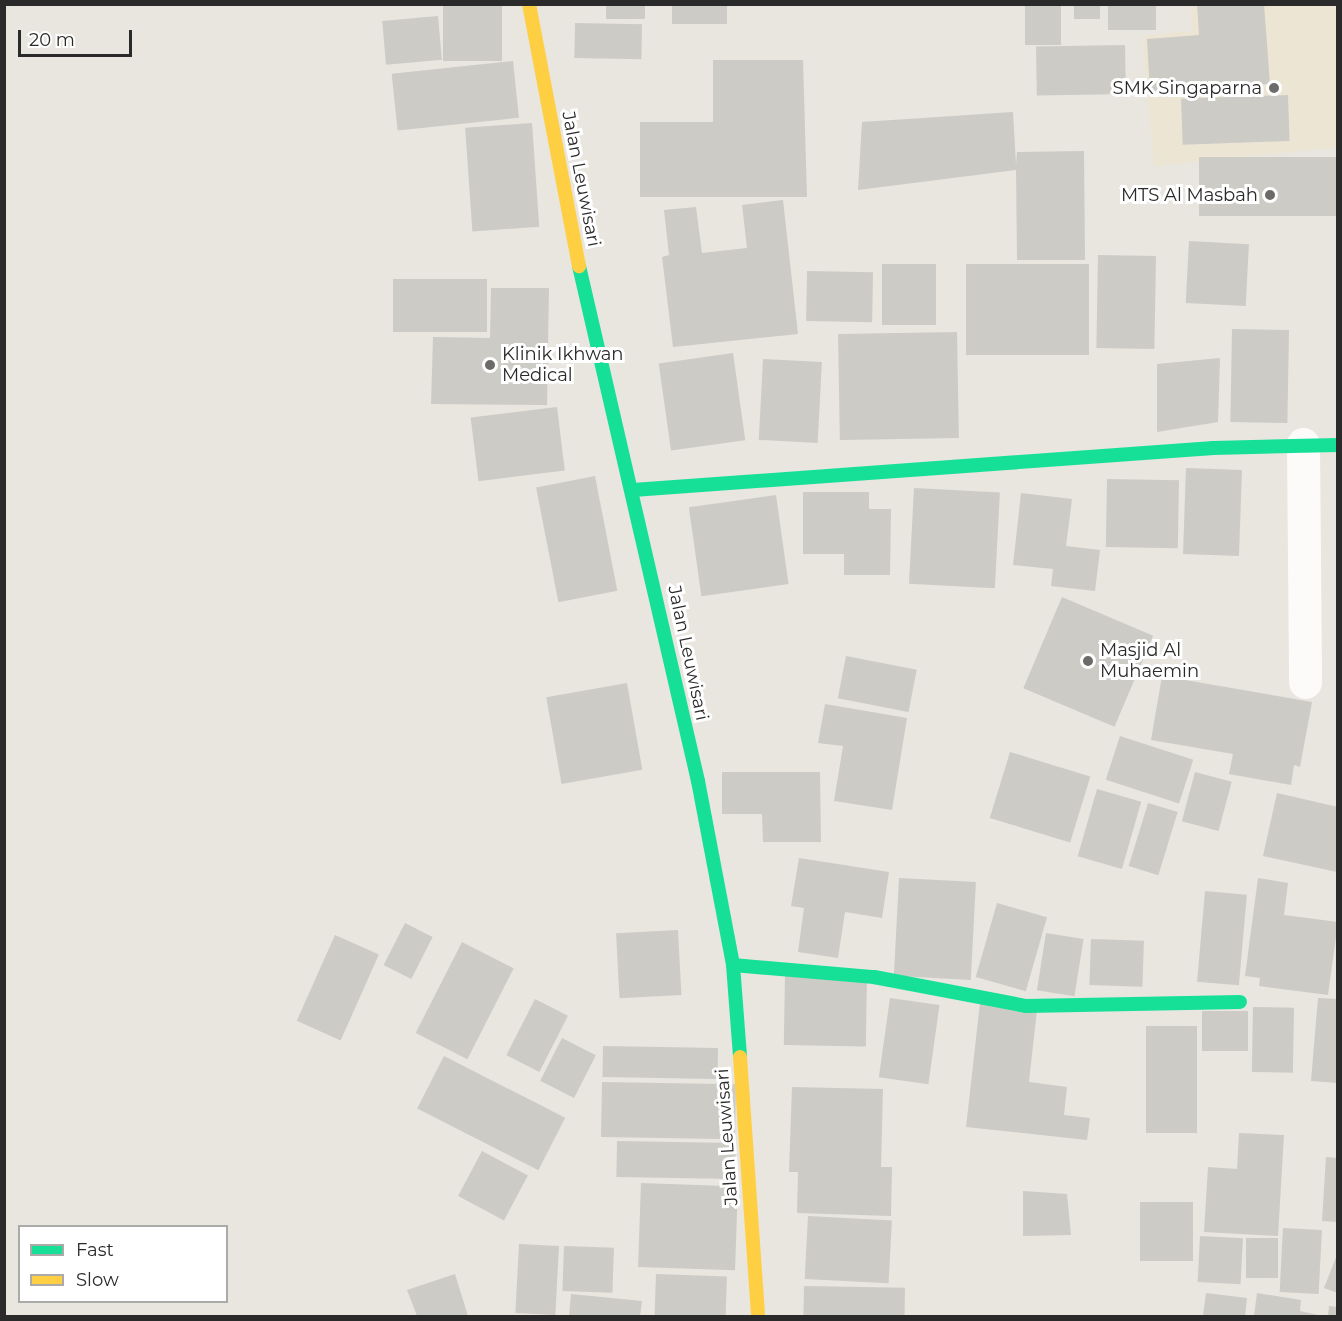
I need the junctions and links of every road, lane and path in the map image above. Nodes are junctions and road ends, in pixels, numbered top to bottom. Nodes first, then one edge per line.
1 (529, 4) edge
2 (1303, 444) junction
3 (1338, 445) edge
4 (633, 490) junction
5 (1305, 682) dead end
6 (733, 965) junction
7 (1240, 1002) dead end
8 (758, 1317) edge

1 - 4 main road, Jalan Leuwisari
2 - 3 main road
2 - 4 main road
2 - 5 street
4 - 6 main road, Jalan Leuwisari
6 - 7 main road
6 - 8 main road, Jalan Leuwisari

